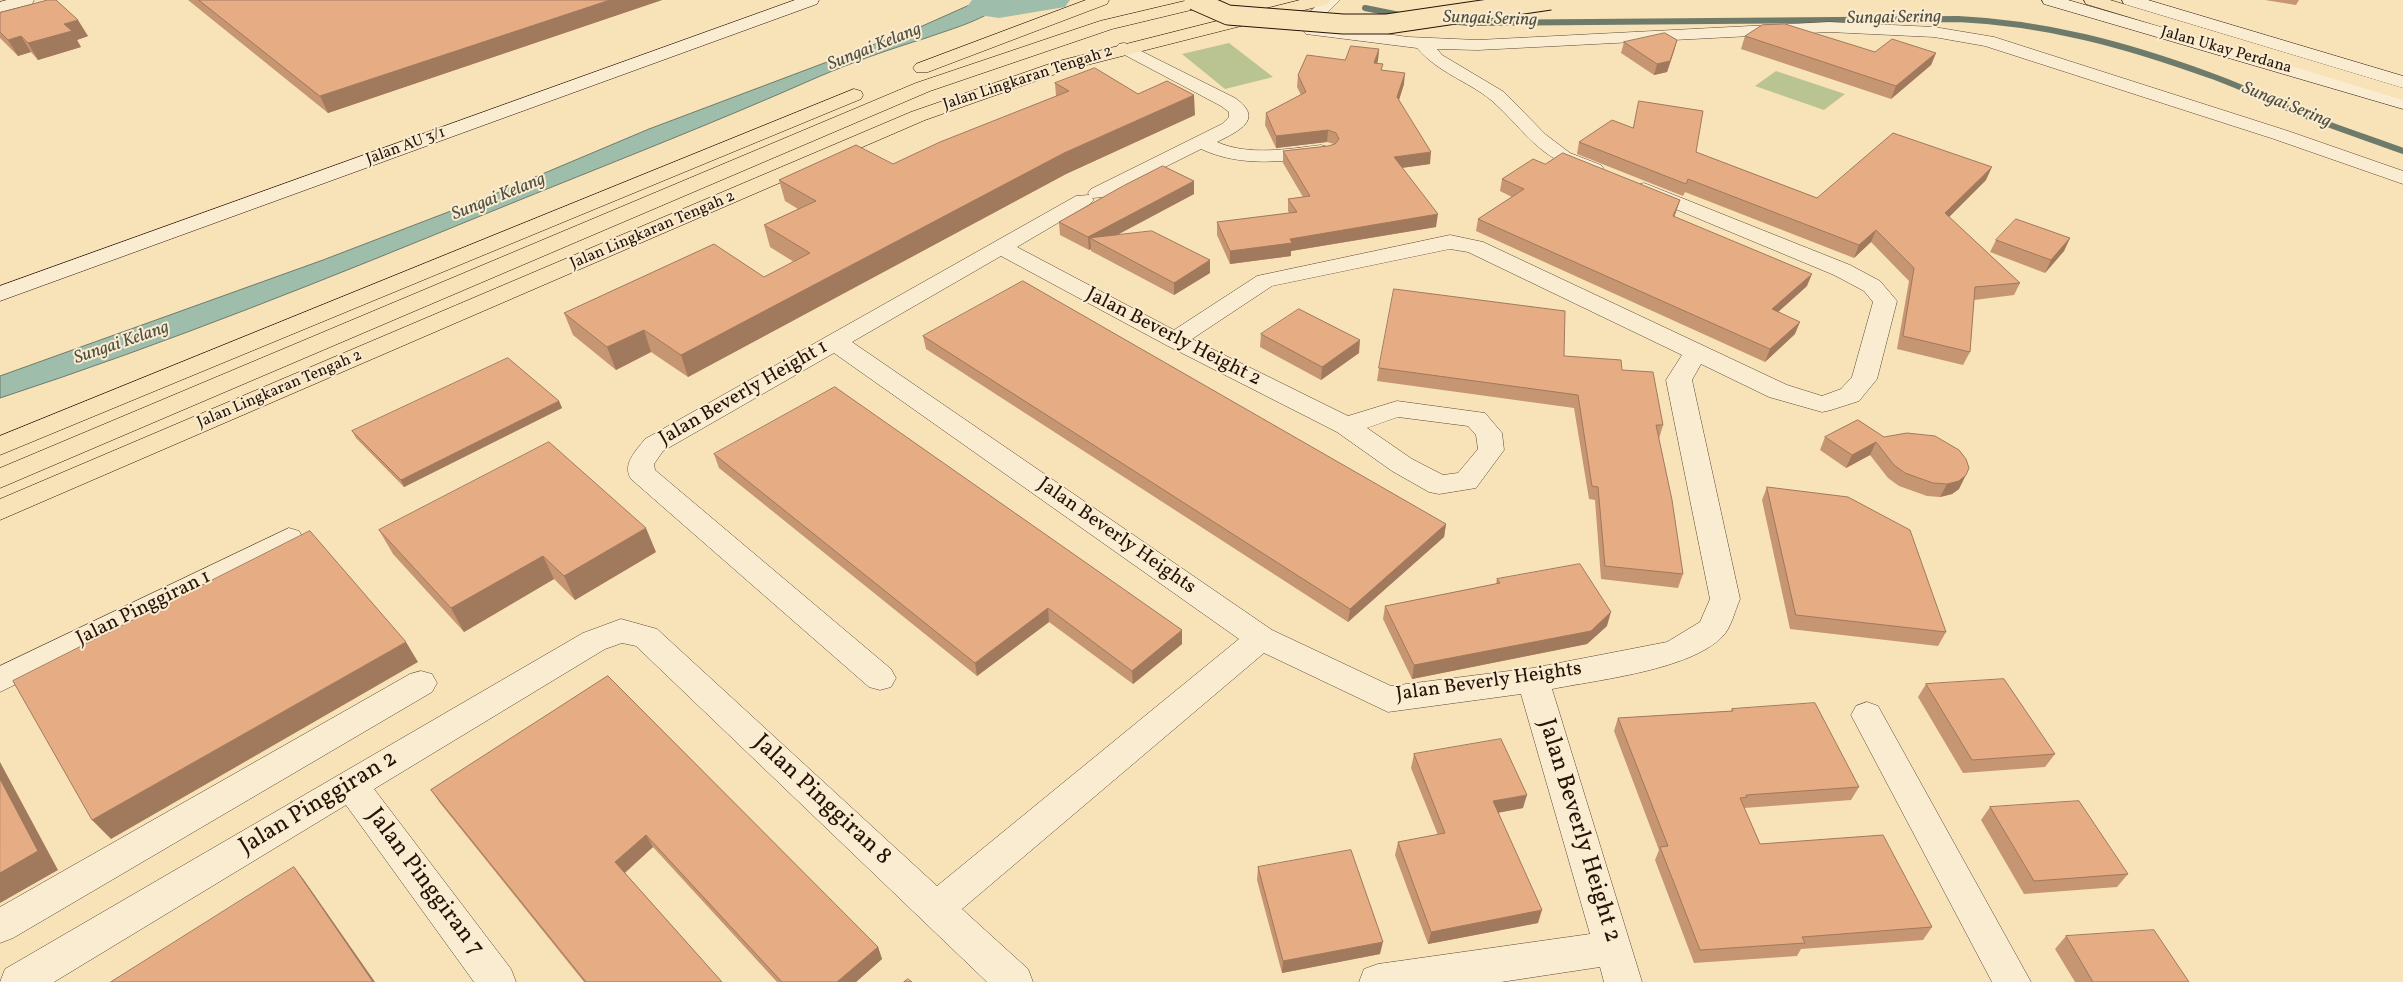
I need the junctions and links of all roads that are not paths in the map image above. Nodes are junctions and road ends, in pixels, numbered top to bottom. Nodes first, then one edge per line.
1 (26, 0) edge
2 (811, 0) edge
3 (1101, 0) edge
4 (1322, 0) edge
5 (1332, 0) edge
6 (1550, 0) edge
7 (2050, 0) edge
8 (2092, 0) edge
9 (2130, 0) edge
10 (1204, 2) edge
11 (0, 7) edge
12 (1236, 20) junction
13 (1336, 31) junction
14 (1422, 43) junction
15 (1125, 48) junction
16 (2403, 82) edge
17 (2403, 94) edge
18 (2403, 103) edge
19 (1201, 142) junction
20 (1327, 150) edge
21 (2403, 178) edge
22 (1000, 247) junction
23 (0, 294) edge
24 (1175, 340) junction
25 (835, 342) junction
26 (1696, 351) junction
27 (1346, 426) junction
28 (0, 446) edge
29 (0, 479) edge
30 (0, 510) edge
31 (289, 538) dead end
32 (622, 631) joint
33 (1261, 638) junction
34 (880, 678) dead end
35 (0, 680) edge
36 (1533, 680) junction
37 (421, 682) dead end
38 (1867, 715) dead end
39 (351, 785) junction
40 (936, 909) junction
41 (0, 926) edge
42 (1618, 965) edge
43 (494, 981) edge
44 (19, 982) edge
45 (1014, 982) edge
46 (1378, 982) edge
47 (2012, 982) edge

1 - 11 street
2 - 23 street, Jalan AU 3/1
3 - 28 highway
4 - 12 highway, Jalan Lingkaran Tengah 2
5 - 13 street
6 - 10 highway, bridge
7 - 18 street, Jalan Ukay Perdana
8 - 17 highway
9 - 16 street, Jalan Ukay Perdana
10 - 29 highway, Jalan Lingkaran Tengah 2
12 - 13 street
12 - 15 highway, Jalan Lingkaran Tengah 2
13 - 14 street
14 - 21 street
14 - 26 street
15 - 19 street, Jalan Beverly Height 1
15 - 30 highway, Jalan Lingkaran Tengah 2
19 - 20 street
19 - 22 street, Jalan Beverly Height 1
22 - 24 street, Jalan Beverly Height 2
22 - 25 street, Jalan Beverly Height 1
24 - 26 street
24 - 27 street, Jalan Beverly Height 2
25 - 33 street, Jalan Beverly Heights
25 - 34 street, Jalan Beverly Height 1
26 - 36 street, Jalan Beverly Heights
27 - 27 street, Jalan Beverly Height 2
31 - 35 street, Jalan Pinggiran 1
32 - 39 street, Jalan Pinggiran 2
32 - 40 street, Jalan Pinggiran 8
33 - 36 street, Jalan Beverly Heights
33 - 40 street
36 - 42 street, Jalan Beverly Height 2
37 - 41 street
38 - 47 street
39 - 43 street, Jalan Pinggiran 7
39 - 44 street, Jalan Pinggiran 2
40 - 45 street, Jalan Pinggiran 8
42 - 46 street

